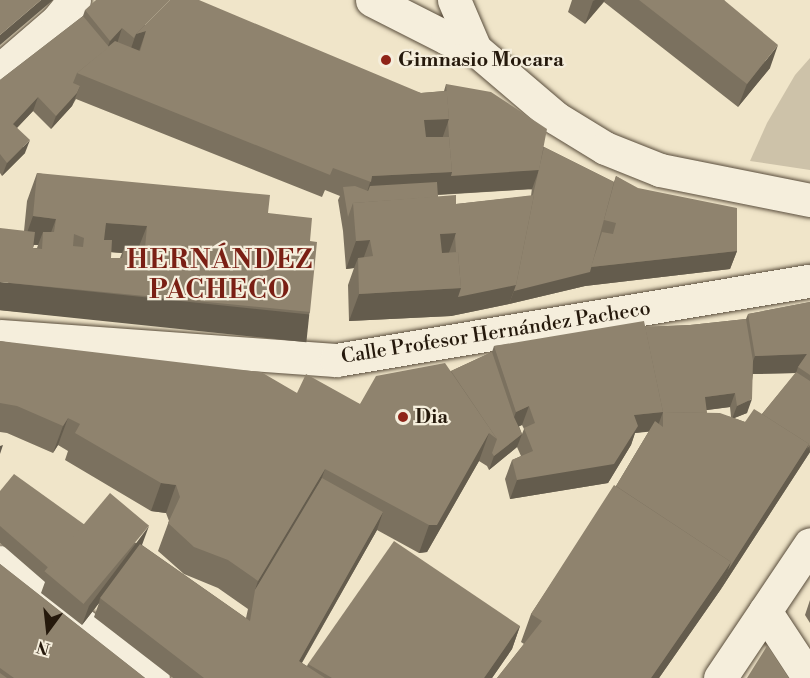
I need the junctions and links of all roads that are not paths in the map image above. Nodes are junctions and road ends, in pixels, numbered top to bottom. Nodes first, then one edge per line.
1 (74, 0) edge
2 (372, 0) edge
3 (454, 0) edge
4 (475, 49) junction
5 (0, 70) edge
6 (810, 200) edge
7 (810, 281) edge
8 (0, 336) edge
9 (810, 544) edge
10 (0, 562) edge
11 (765, 611) junction
12 (153, 678) edge
13 (720, 678) edge
14 (809, 678) edge

1 - 5 main road
2 - 4 main road
3 - 4 main road
4 - 6 main road
7 - 8 main road, Calle Profesor Hernández Pacheco
9 - 11 main road
10 - 12 main road
11 - 13 main road
11 - 14 main road

